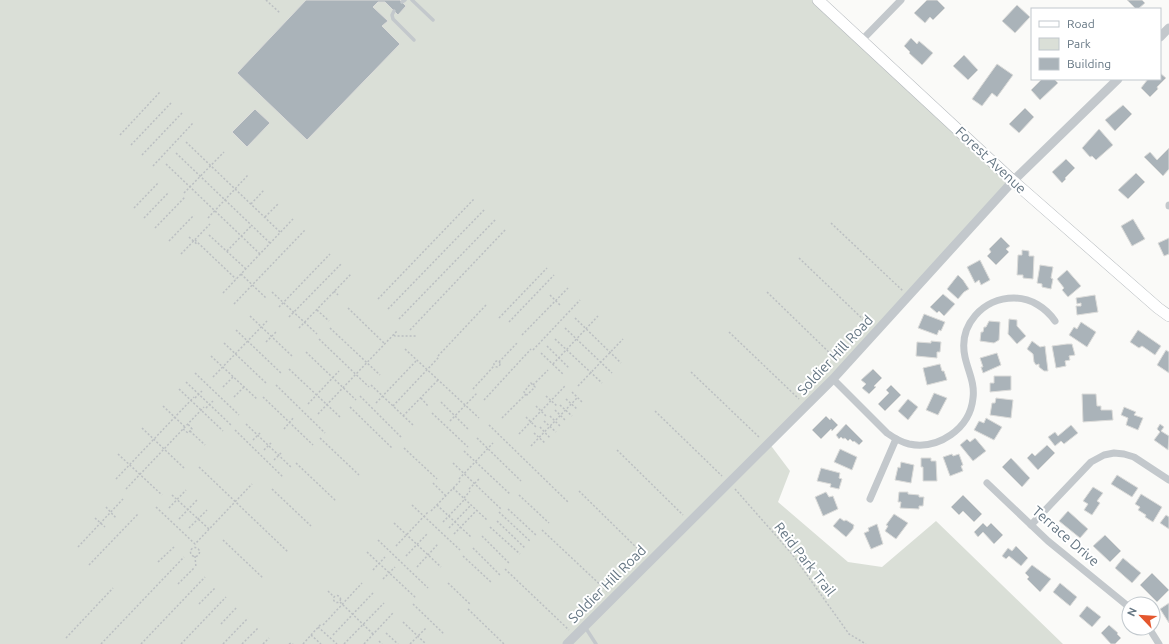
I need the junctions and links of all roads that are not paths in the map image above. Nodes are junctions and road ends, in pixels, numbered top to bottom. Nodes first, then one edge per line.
1 (412, 0) edge
2 (818, 0) edge
3 (901, 0) edge
4 (394, 11) dead end
5 (433, 20) dead end
6 (1169, 28) edge
7 (1161, 36) edge
8 (414, 40) dead end
9 (862, 40) junction
10 (1117, 80) edge
11 (1013, 180) junction
12 (1169, 316) edge
13 (1055, 321) dead end
14 (833, 379) junction
15 (896, 439) junction
16 (1169, 480) edge
17 (987, 483) dead end
18 (870, 499) dead end
19 (1031, 525) junction
20 (1121, 600) edge
21 (585, 627) junction
22 (567, 644) edge
23 (596, 644) edge

1 - 5 lane
2 - 9 main road, Forest Avenue
3 - 9 street
4 - 8 lane
6 - 7 street
9 - 11 main road, Forest Avenue
10 - 11 street, Soldier Hill Road
11 - 12 main road, Forest Avenue
11 - 14 street, Soldier Hill Road
13 - 15 street
14 - 15 street
14 - 21 street, Soldier Hill Road
15 - 18 street
16 - 19 street
17 - 19 street, Terrace Drive
19 - 20 street, Terrace Drive
21 - 22 street, Soldier Hill Road
21 - 23 lane

